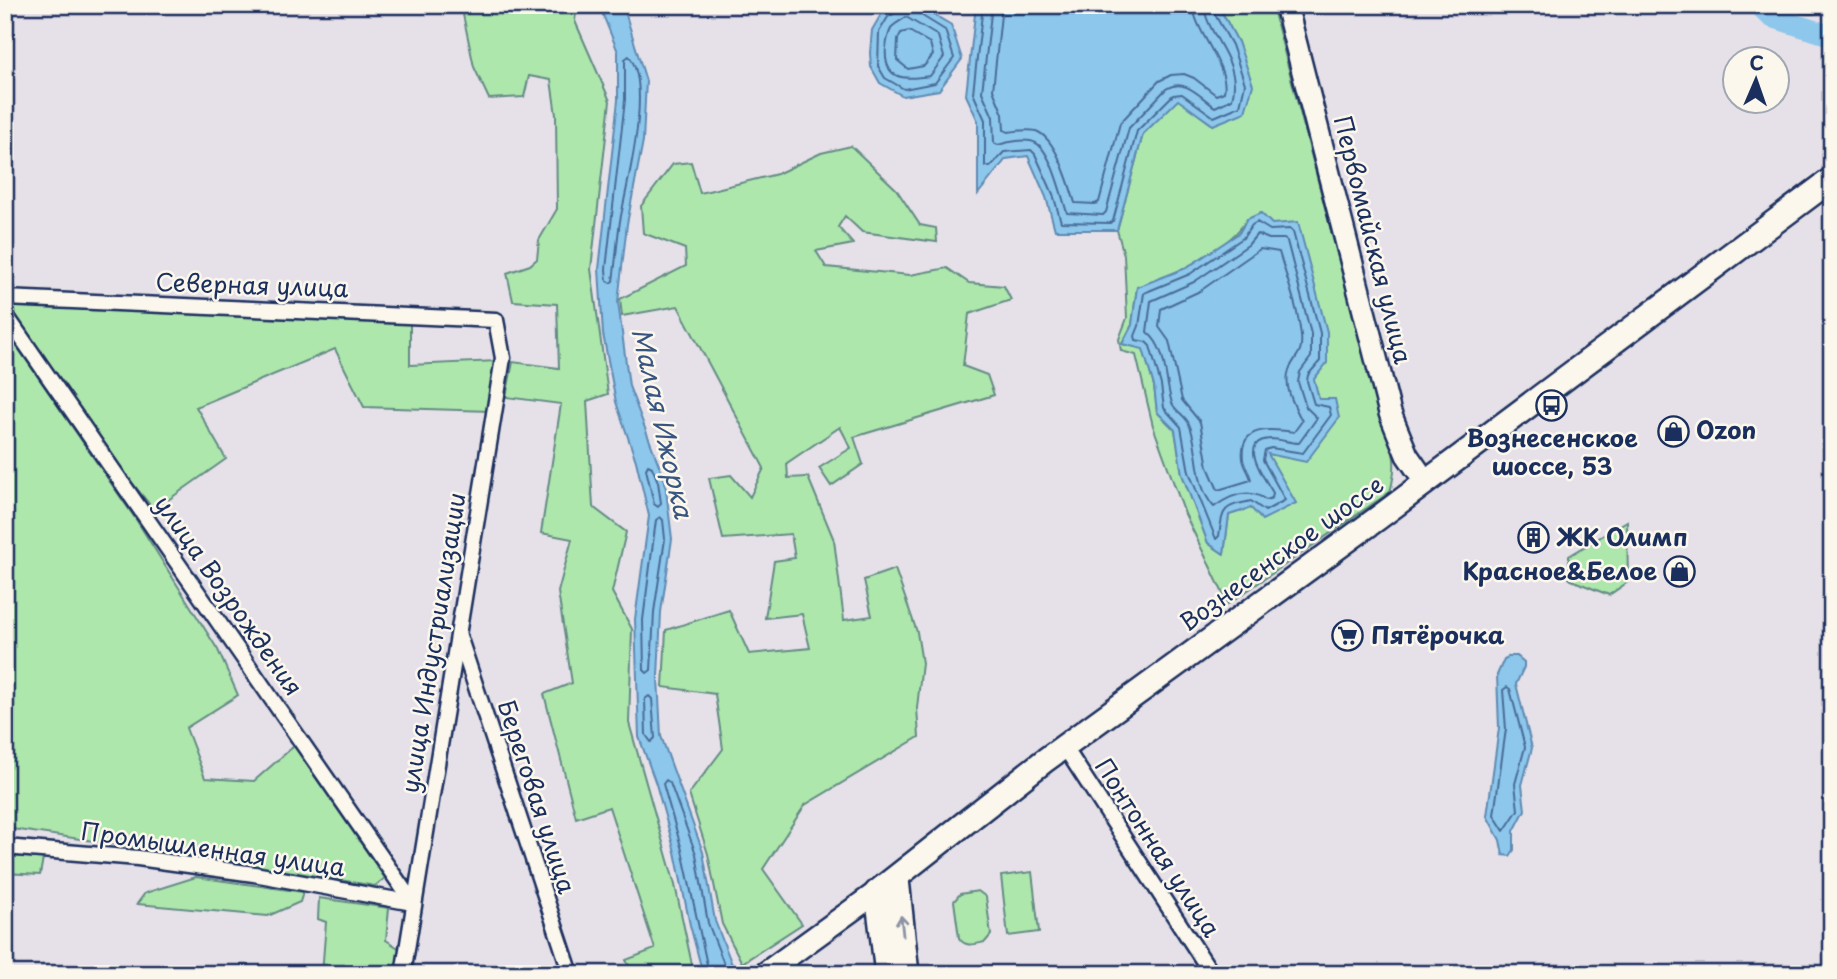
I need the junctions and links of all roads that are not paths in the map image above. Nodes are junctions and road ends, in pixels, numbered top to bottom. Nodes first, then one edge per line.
1 (1286, 5) edge
2 (1832, 179) edge
3 (5, 298) edge
4 (5, 314) edge
5 (496, 320) joint
6 (1425, 481) junction
7 (459, 635) junction
8 (1064, 746) junction
9 (5, 847) edge
10 (897, 879) junction
11 (877, 892) junction
12 (413, 903) junction
13 (403, 974) edge
14 (571, 974) edge
15 (764, 974) edge
16 (887, 974) edge
17 (907, 974) edge
18 (1212, 974) edge

1 - 6 street, Первомайская улица
2 - 6 main road, Вознесенское шоссе
3 - 5 street, Северная улица
4 - 12 street, улица Возрождения
5 - 7 street, улица Индустриализации
6 - 8 main road, Вознесенское шоссе
7 - 12 street, улица Индустриализации
7 - 14 street, Береговая улица
8 - 10 main road, Вознесенское шоссе
8 - 18 street, Понтонная улица
9 - 12 street, Промышленная улица
10 - 11 main road, Вознесенское шоссе
17 -> 10 main road
11 - 15 street, Вознесенское шоссе
11 - 16 main road
12 - 13 street, улица Индустриализации

